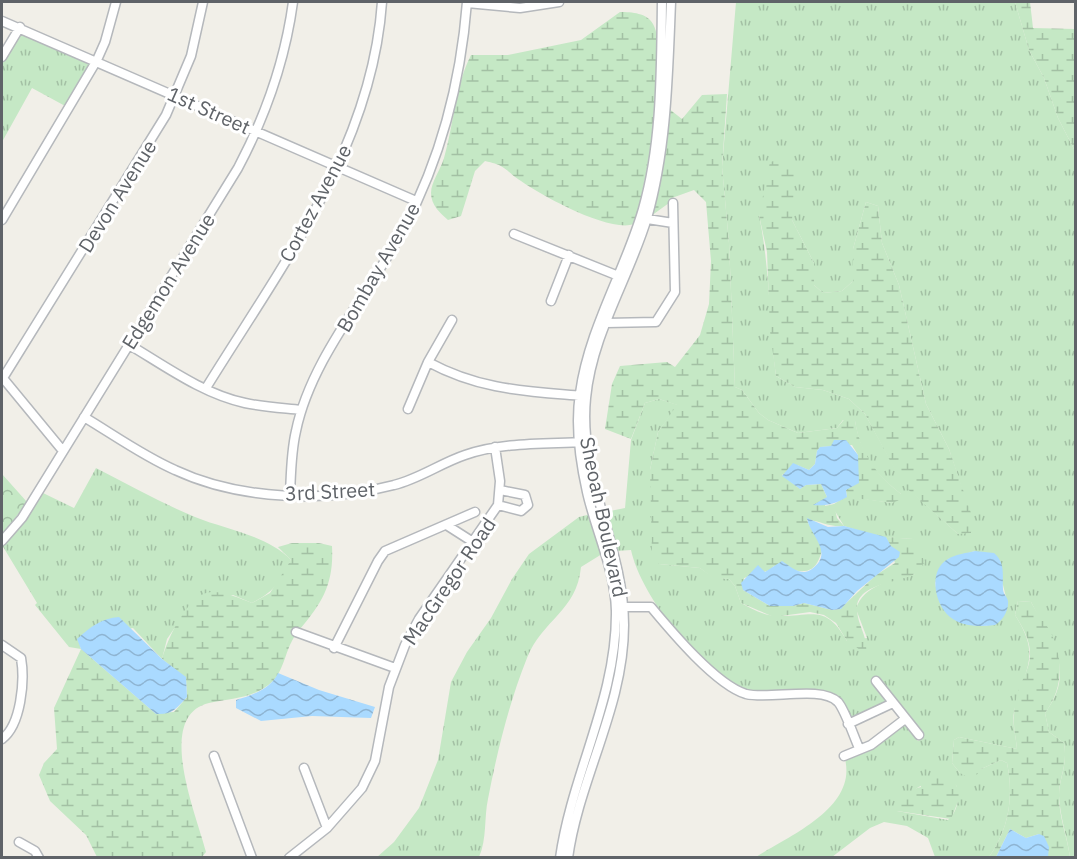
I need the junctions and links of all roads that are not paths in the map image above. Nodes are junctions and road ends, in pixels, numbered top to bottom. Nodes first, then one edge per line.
1 (116, 2) edge
2 (203, 2) edge
3 (292, 2) edge
4 (382, 2) edge
5 (467, 2) edge
6 (559, 2) edge
7 (662, 2) edge
8 (671, 2) edge
9 (2, 21) edge
10 (20, 27) junction
11 (2, 57) edge
12 (97, 60) junction
13 (176, 95) junction
14 (257, 131) junction
15 (338, 166) junction
16 (416, 201) junction
17 (672, 203) dead end
18 (2, 219) edge
19 (643, 219) junction
20 (673, 223) junction
21 (514, 234) dead end
22 (569, 255) junction
23 (621, 277) junction
24 (551, 301) dead end
25 (452, 320) dead end
26 (606, 323) junction
27 (128, 344) junction
28 (428, 362) junction
29 (2, 378) edge
30 (206, 388) junction
31 (583, 396) junction
32 (408, 409) dead end
33 (302, 410) junction
34 (84, 417) junction
35 (582, 442) junction
36 (495, 447) junction
37 (63, 451) junction
38 (500, 490) junction
39 (290, 495) junction
40 (498, 506) junction
41 (475, 512) dead end
42 (448, 526) junction
43 (2, 540) edge
44 (473, 542) junction
45 (619, 607) junction
46 (296, 632) dead end
47 (2, 645) edge
48 (334, 648) junction
49 (395, 668) junction
50 (876, 681) dead end
51 (893, 703) junction
52 (905, 719) junction
53 (848, 724) junction
54 (919, 735) dead end
55 (2, 739) edge
56 (859, 748) junction
57 (214, 756) dead end
58 (844, 756) dead end
59 (304, 768) dead end
60 (327, 828) junction
61 (19, 842) dead end
62 (39, 858) edge
63 (252, 858) edge
64 (290, 858) edge
65 (560, 858) edge
66 (568, 858) edge

1 - 12 street
2 - 13 street, Devon Avenue
3 - 14 street, Edgemon Avenue
4 - 15 street, Cortez Avenue
5 - 6 street
5 - 16 street, Bombay Avenue
7 - 19 street, Sheoah Boulevard
8 - 19 street, Sheoah Boulevard
9 - 10 street, 1st Street
10 - 11 street
10 - 12 street, 1st Street
12 - 13 street, 1st Street
12 - 18 street
13 - 14 street, 1st Street
13 - 29 street, Devon Avenue
14 - 15 street, 1st Street
14 - 27 street, Edgemon Avenue
15 - 16 street, 1st Street
15 - 30 street, Cortez Avenue
16 - 33 street, Bombay Avenue
17 - 20 street
19 - 20 street
19 - 23 street, Sheoah Boulevard
20 - 26 street
21 - 22 street
22 - 23 street
22 - 24 street
23 - 26 street, Sheoah Boulevard
23 - 31 street, Sheoah Boulevard
25 - 28 street
26 - 31 street, Sheoah Boulevard
27 - 30 street
27 - 34 street, Edgemon Avenue
28 - 31 street
28 - 32 street
29 - 37 street
30 - 33 street
31 - 35 street, Sheoah Boulevard
33 - 39 street, Bombay Avenue
34 - 37 street, Edgemon Avenue
34 - 39 street, 3rd Street
35 - 36 street, 3rd Street
35 - 45 street, Sheoah Boulevard
36 - 38 street, MacGregor Road
36 - 39 street, 3rd Street
37 - 43 street, Edgemon Avenue
38 - 40 street, MacGregor Road
38 - 40 street
40 - 44 street, MacGregor Road
41 - 42 street
42 - 44 street
42 - 48 street
44 - 49 street, MacGregor Road
45 - 53 street
45 - 65 street, Sheoah Boulevard
45 - 66 street, Sheoah Boulevard
46 - 48 street
47 - 55 street
48 - 49 street
49 - 60 street, MacGregor Road
50 - 51 street
51 - 52 street
51 - 53 street
52 - 54 street
52 - 56 street
53 - 56 street
56 - 58 street
57 - 63 street
59 - 60 street
60 - 64 street, MacGregor Road
61 - 62 street

